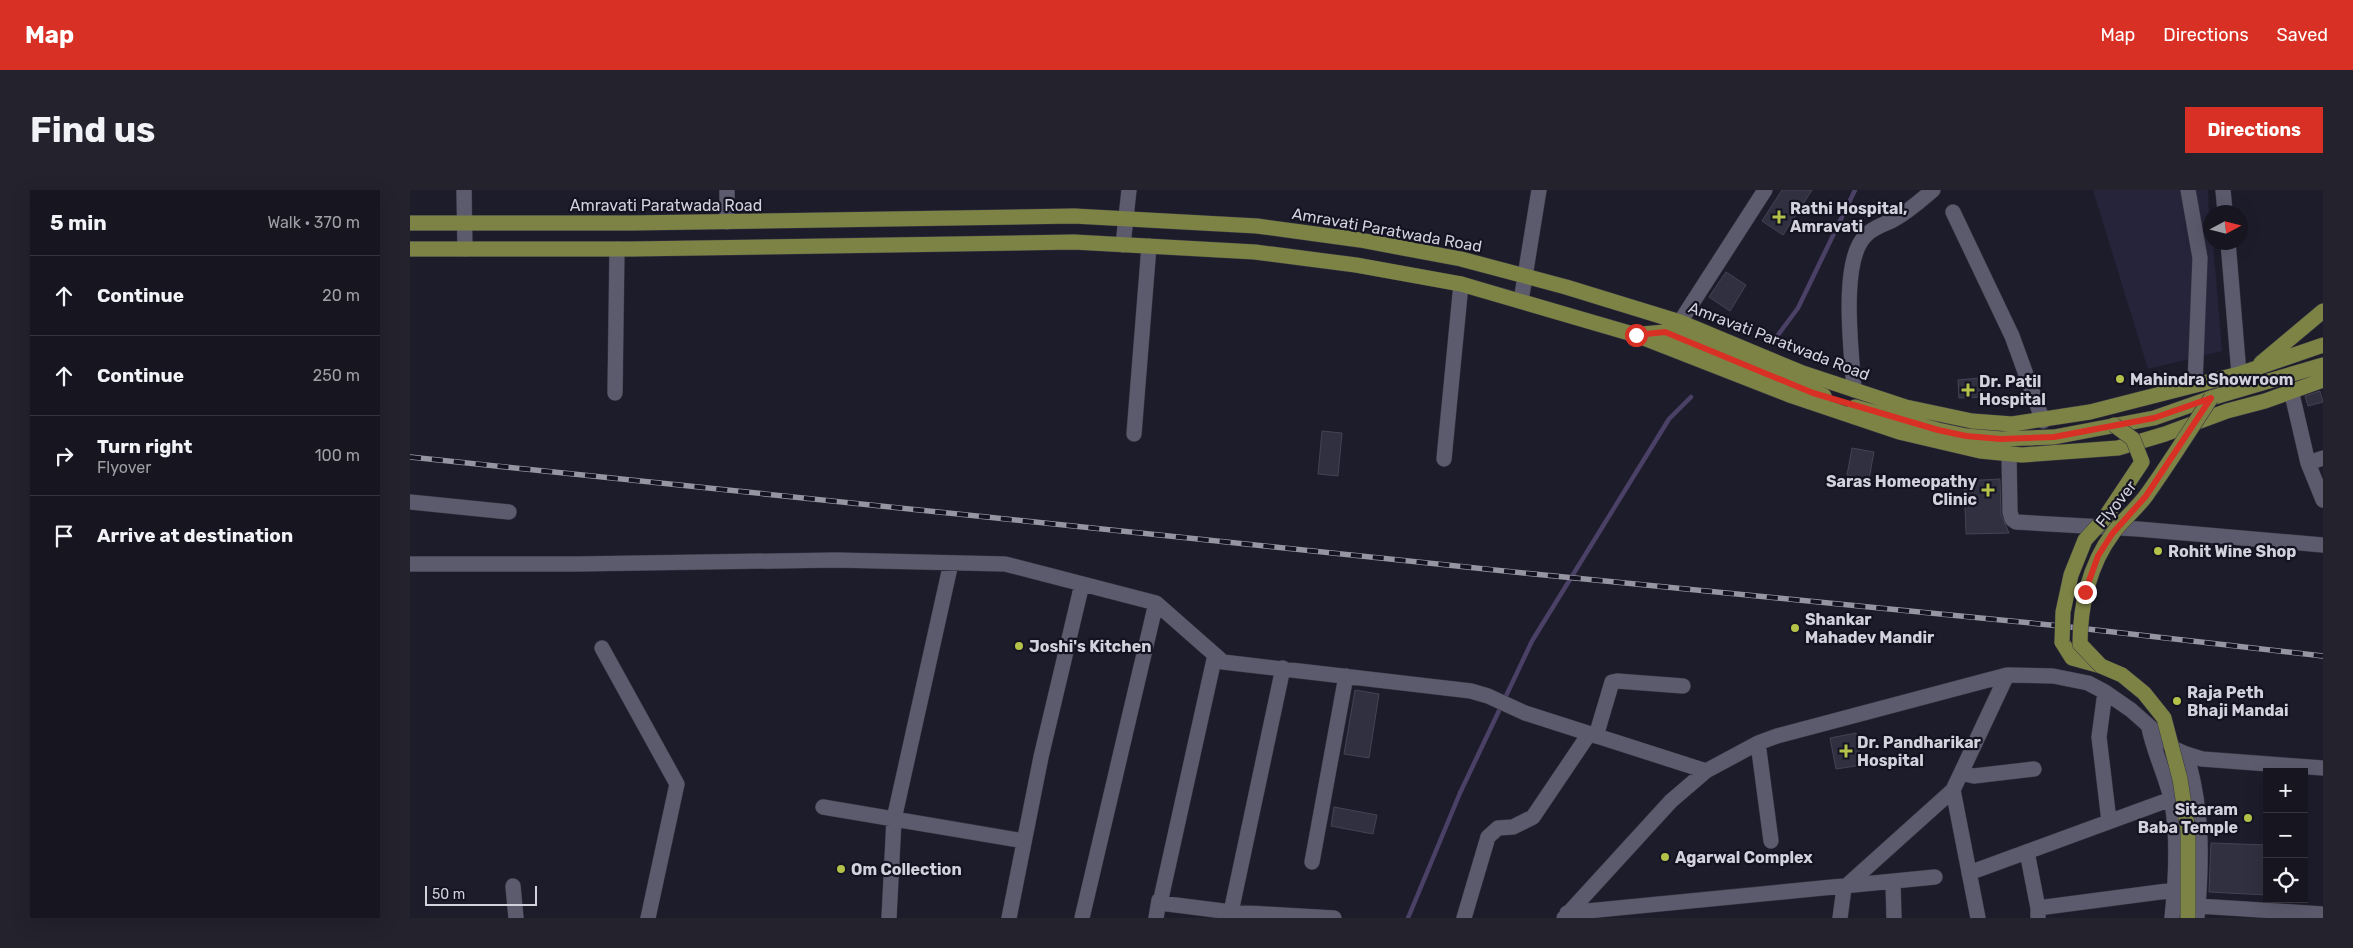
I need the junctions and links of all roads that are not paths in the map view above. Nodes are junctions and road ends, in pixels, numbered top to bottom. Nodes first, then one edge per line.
1 (464, 190) edge
2 (727, 190) edge
3 (1129, 190) edge
4 (1539, 190) edge
5 (1765, 190) edge
6 (1933, 190) edge
7 (2188, 190) edge
8 (2223, 190) edge
9 (2224, 205) edge
10 (1953, 212) dead end
11 (1125, 219) junction
12 (727, 222) junction
13 (410, 223) edge
14 (464, 223) junction
15 (1123, 245) junction
16 (1149, 246) junction
17 (410, 249) edge
18 (465, 249) junction
19 (617, 249) junction
20 (2229, 250) edge
21 (1524, 276) junction
22 (1461, 284) junction
23 (1521, 301) junction
24 (2323, 311) edge
25 (1674, 330) junction
26 (1636, 335) junction
27 (2323, 345) edge
28 (2323, 365) edge
29 (2255, 369) junction
30 (2239, 374) junction
31 (2323, 380) edge
32 (2195, 384) junction
33 (1854, 390) junction
34 (2291, 390) junction
35 (615, 393) dead end
36 (2211, 398) junction
37 (2043, 421) junction
38 (2114, 426) junction
39 (1134, 434) dead end
40 (2009, 454) junction
41 (2323, 458) edge
42 (1444, 459) dead end
43 (2308, 463) junction
44 (2323, 500) edge
45 (410, 502) edge
46 (509, 512) dead end
47 (2323, 545) edge
48 (951, 563) junction
49 (410, 564) edge
50 (1082, 584) junction
51 (1156, 603) junction
52 (602, 648) dead end
53 (1215, 655) junction
54 (2101, 666) junction
55 (1283, 668) junction
56 (1346, 676) junction
57 (2007, 676) junction
58 (1683, 686) dead end
59 (2105, 692) junction
60 (2150, 728) junction
61 (1592, 735) junction
62 (1758, 743) junction
63 (2186, 754) junction
64 (2034, 768) dead end
65 (2323, 768) edge
66 (1706, 771) junction
67 (1961, 773) junction
68 (1953, 790) junction
69 (2171, 799) junction
70 (823, 807) dead end
71 (894, 819) junction
72 (2109, 822) junction
73 (1024, 841) junction
74 (1771, 841) dead end
75 (2026, 852) junction
76 (1312, 862) dead end
77 (1969, 872) junction
78 (1935, 877) dead end
79 (1893, 882) junction
80 (513, 886) dead end
81 (1844, 888) junction
82 (2175, 890) junction
83 (1159, 900) junction
84 (1672, 911) edge
85 (1231, 912) junction
86 (2198, 912) edge
87 (2038, 913) edge
88 (2323, 914) edge
89 (1565, 916) edge
90 (516, 918) edge
91 (648, 918) edge
92 (888, 918) edge
93 (1009, 918) edge
94 (1082, 918) edge
95 (1156, 918) edge
96 (1334, 918) edge
97 (1464, 918) edge
98 (1840, 918) edge
99 (1894, 918) edge
100 (1978, 918) edge
101 (2172, 918) edge
102 (2188, 918) edge

1 - 14 street
2 - 12 street
3 - 11 street
4 - 21 street
5 - 25 street
6 - 33 street
7 - 32 street
8 - 9 street
10 - 37 street
11 - 12 main road, Amravati Paratwada Road
11 - 15 street
11 - 21 main road, Amravati Paratwada Road
12 - 14 main road, Amravati Paratwada Road
13 - 14 main road, Amravati Paratwada Road
14 - 18 street
15 - 16 main road
15 - 19 main road
16 - 22 main road
16 - 39 street
17 - 18 main road
18 - 19 main road
19 - 35 street
20 - 30 street
21 - 23 street
21 - 25 main road, Amravati Paratwada Road
22 - 23 main road
22 - 42 street
23 - 26 main road
24 - 29 main road
25 - 26 main road
25 - 33 main road, Amravati Paratwada Road
25 - 38 main road, Amravati Paratwada Road
26 - 40 main road
27 - 29 main road, Amravati Paratwada Road
28 - 36 main road, Amravati Paratwada Road
29 - 30 main road, Amravati Paratwada Road
30 - 32 main road, Amravati Paratwada Road
31 - 34 main road
32 - 37 main road, Amravati Paratwada Road
33 - 37 main road, Amravati Paratwada Road
34 - 40 main road
34 - 43 street
36 - 38 main road, Amravati Paratwada Road
36 - 54 main road, Flyover, bridge
38 - 54 main road, Flyover, bridge
40 - 47 street
41 - 43 street
43 - 44 street
45 - 46 street
48 - 49 street
48 - 50 street
48 - 71 street
50 - 51 street
50 - 73 street
51 - 53 street
51 - 94 street
52 - 91 street
53 - 55 street
53 - 83 street
54 - 102 main road, Flyover, bridge
55 - 56 street
55 - 85 street
56 - 61 street
56 - 76 street
57 - 59 street
57 - 62 street
57 - 67 street
58 - 61 street
59 - 60 street
59 - 72 street
60 - 63 street
60 - 69 street
61 - 66 street
61 - 97 street
62 - 66 street
62 - 74 street
63 - 65 street
63 - 86 street
64 - 67 street
66 - 89 street
67 - 68 street
68 - 77 street
68 - 81 street
69 - 72 street
69 - 82 street
70 - 71 street
71 - 73 street
71 - 92 street
72 - 75 street
73 - 93 street
75 - 77 street
75 - 87 street
77 - 100 street
78 - 79 street
79 - 81 street
79 - 99 street
80 - 90 street
81 - 84 street
81 - 98 street
82 - 87 street
82 - 101 street
83 - 85 street
83 - 95 street
84 - 89 street
85 - 96 street
86 - 88 street

